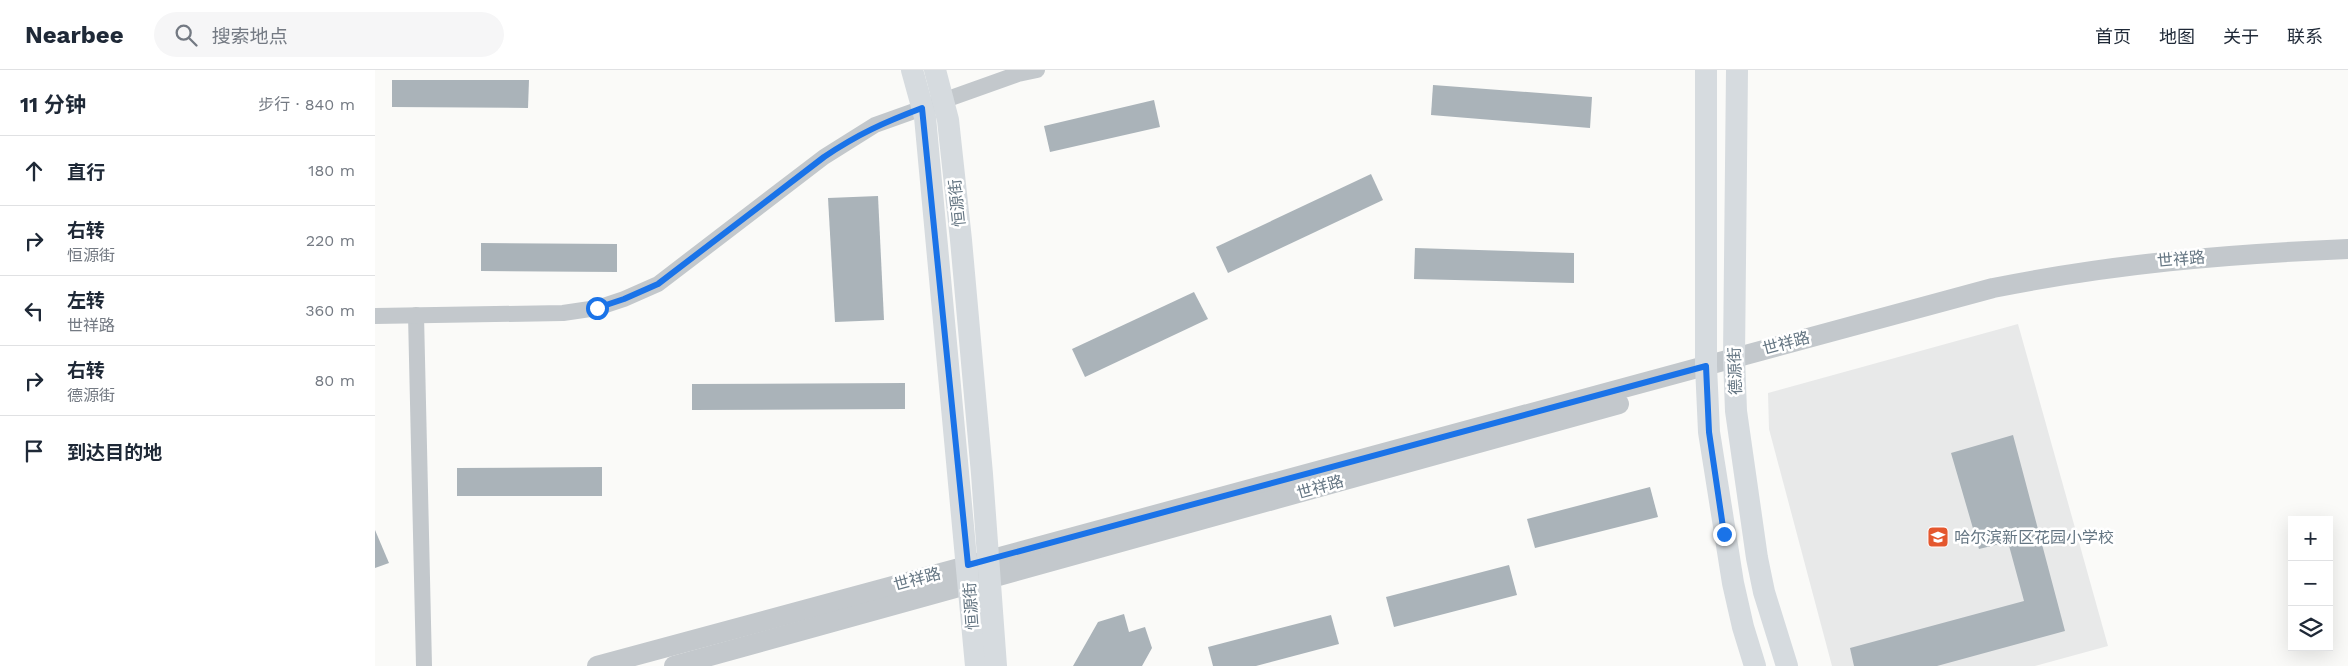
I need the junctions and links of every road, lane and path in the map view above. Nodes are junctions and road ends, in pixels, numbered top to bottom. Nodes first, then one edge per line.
1 (912, 70) edge
2 (935, 70) edge
3 (1037, 70) edge
4 (1706, 70) edge
5 (1737, 70) edge
6 (933, 104) junction
7 (2348, 249) edge
8 (375, 316) edge
9 (417, 316) junction
10 (1734, 364) junction
11 (1706, 373) junction
12 (979, 572) junction
13 (424, 666) edge
14 (597, 666) edge
15 (674, 666) edge
16 (976, 666) edge
17 (996, 666) edge
18 (1755, 666) edge
19 (1787, 666) edge

1 - 6 main road, 恒源街
2 - 6 main road, 恒源街
3 - 6 street
4 - 11 main road, 德源街
5 - 10 main road, 德源街
6 - 9 street
6 - 12 main road, 恒源街
7 - 10 street, 世祥路
8 - 9 street
9 - 13 street
10 - 11 street, 世祥路
10 - 19 main road, 德源街
11 - 12 street, 世祥路
11 - 18 main road, 德源街
12 - 14 street, 世祥路
12 - 15 street, 世祥路
12 - 16 main road, 恒源街
12 - 17 main road, 恒源街

